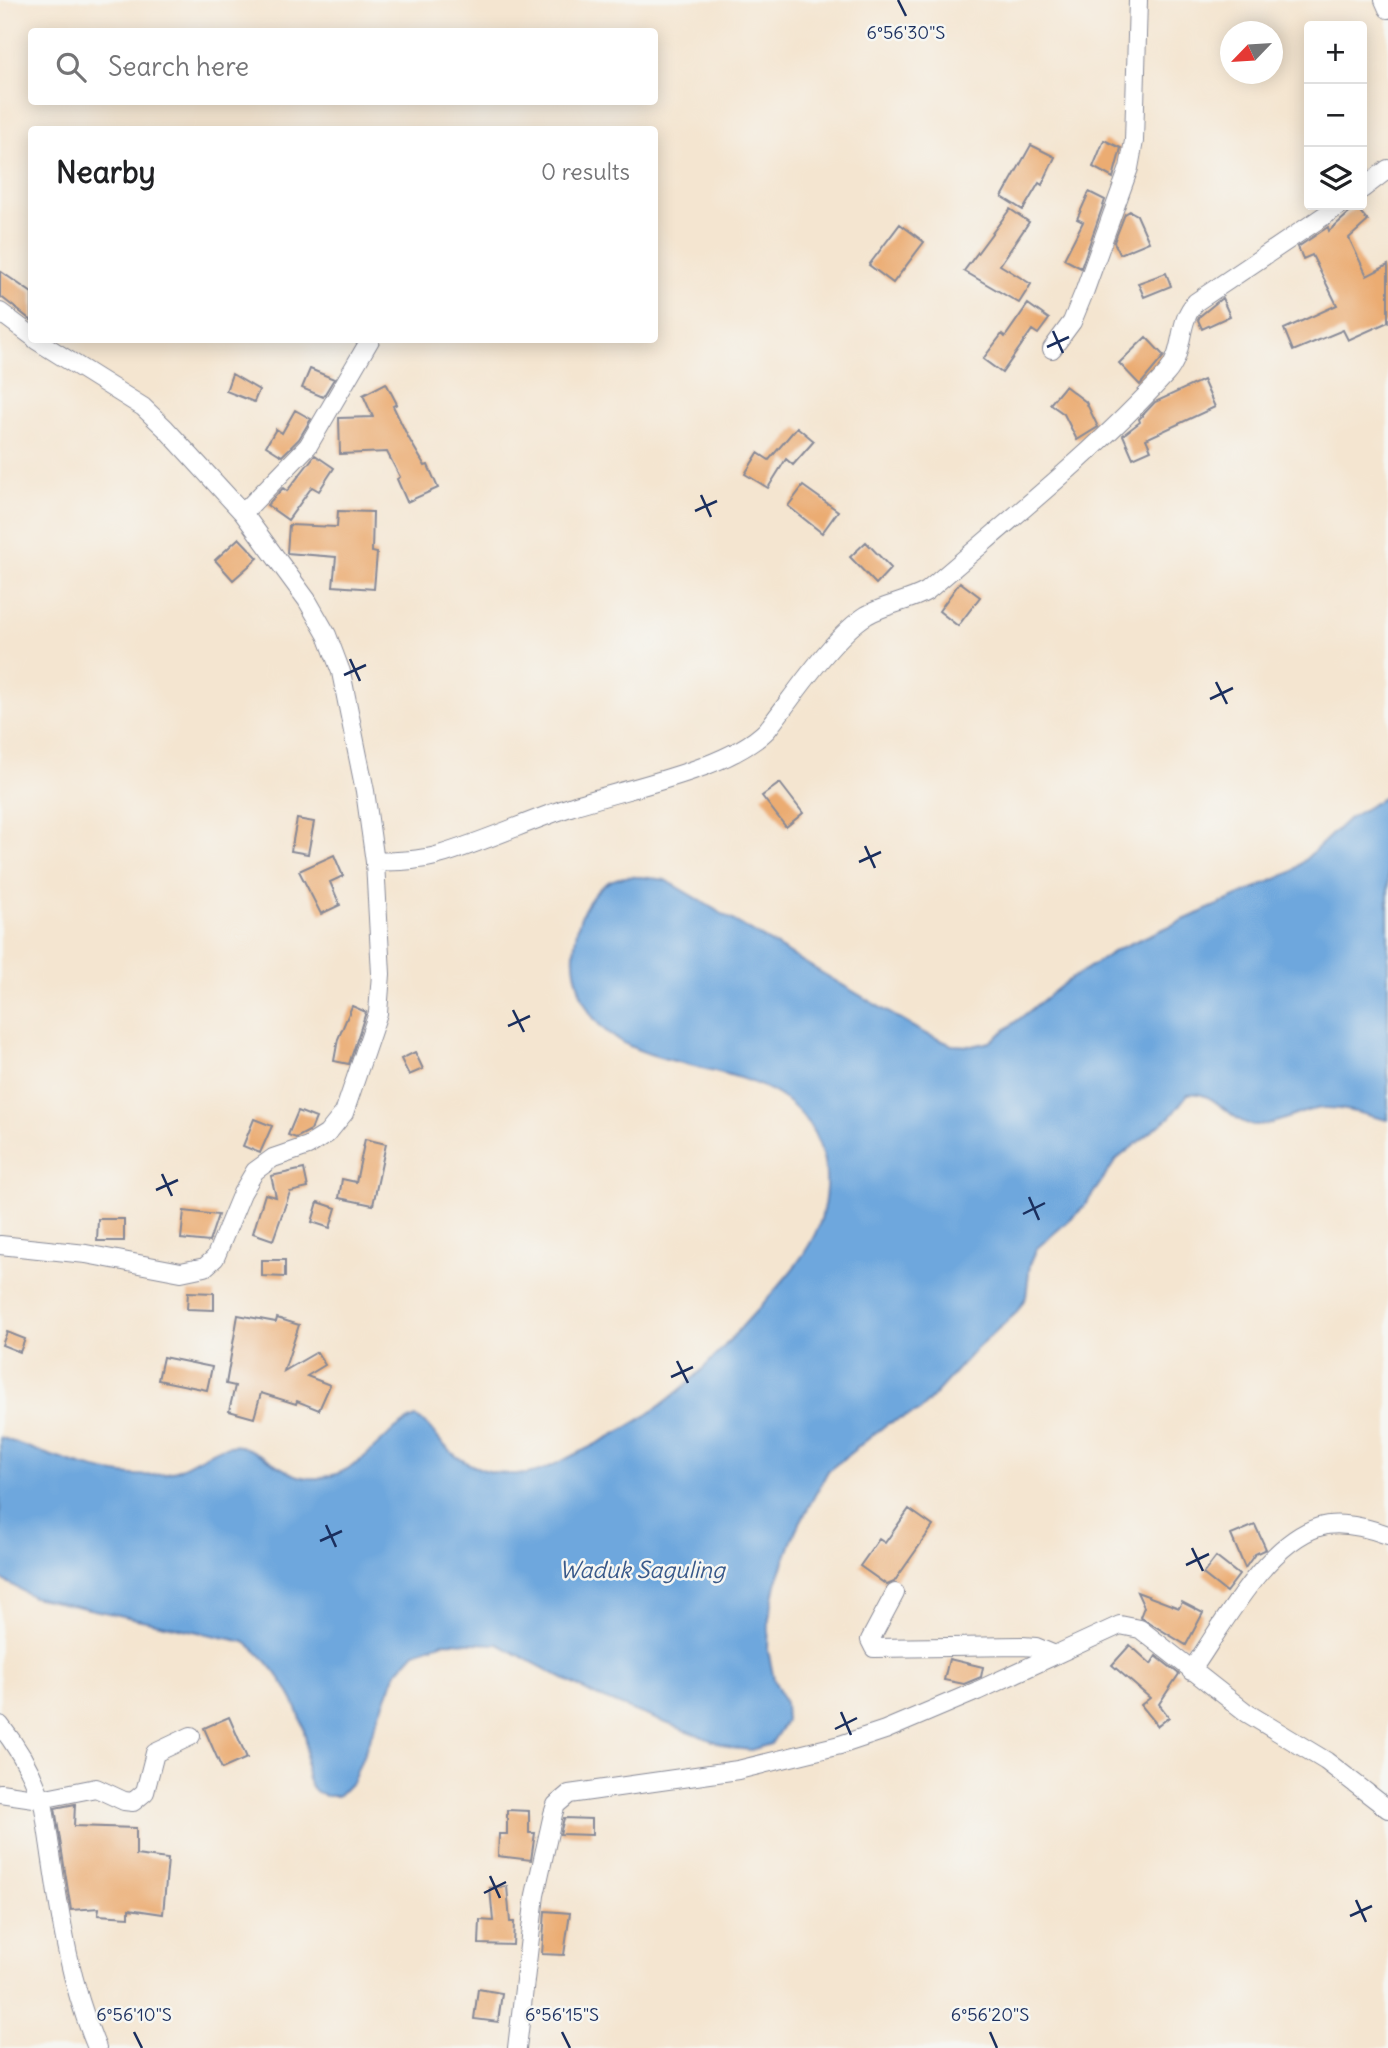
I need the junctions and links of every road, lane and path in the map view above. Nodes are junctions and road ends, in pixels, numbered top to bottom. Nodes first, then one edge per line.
1 (1138, 0) edge
2 (1384, 0) edge
3 (1388, 9) edge
4 (1388, 169) edge
5 (1367, 185) edge
6 (1333, 210) edge
7 (0, 312) edge
8 (28, 333) edge
9 (41, 343) edge
10 (368, 343) edge
11 (1052, 349) dead end
12 (243, 513) junction
13 (375, 862) junction
14 (0, 1245) edge
15 (1388, 1535) edge
16 (895, 1593) dead end
17 (1055, 1655) junction
18 (1191, 1671) junction
19 (0, 1725) edge
20 (191, 1736) dead end
21 (0, 1793) edge
22 (41, 1799) junction
23 (1388, 1809) edge
24 (97, 2048) edge
25 (517, 2048) edge

1 - 11 street
2 - 3 street
4 - 5 street
6 - 13 street
7 - 8 street
9 - 12 street
10 - 12 street
12 - 13 street
13 - 14 street
15 - 18 street
16 - 17 street
17 - 18 street
17 - 25 street
18 - 23 street
19 - 22 street
20 - 22 street
21 - 22 street
22 - 24 street

